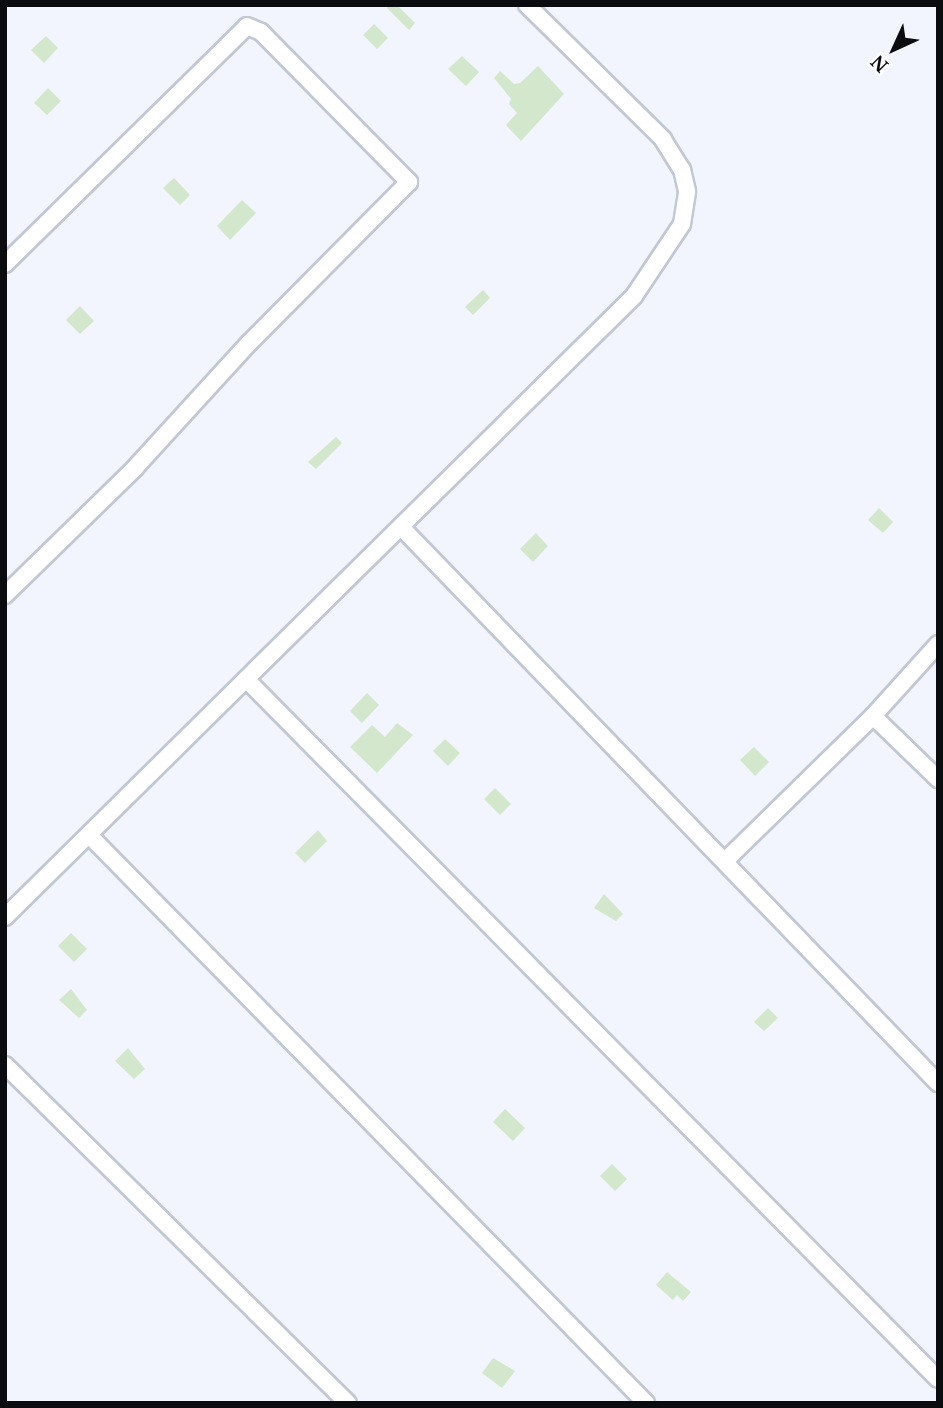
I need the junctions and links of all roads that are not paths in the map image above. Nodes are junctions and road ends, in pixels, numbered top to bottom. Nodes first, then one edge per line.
1 (527, 5) edge
2 (5, 264) edge
3 (402, 528) junction
4 (5, 595) edge
5 (938, 644) edge
6 (246, 678) junction
7 (873, 716) junction
8 (938, 779) edge
9 (89, 835) junction
10 (725, 861) junction
11 (5, 917) edge
12 (5, 1065) edge
13 (938, 1083) edge
14 (938, 1379) edge
15 (348, 1403) edge
16 (646, 1403) edge

1 - 3 street
2 - 4 street
3 - 6 street
3 - 10 street
5 - 7 street
6 - 9 street
6 - 14 street
7 - 8 street
7 - 10 street
9 - 11 street
9 - 16 street
10 - 13 street
12 - 15 street

